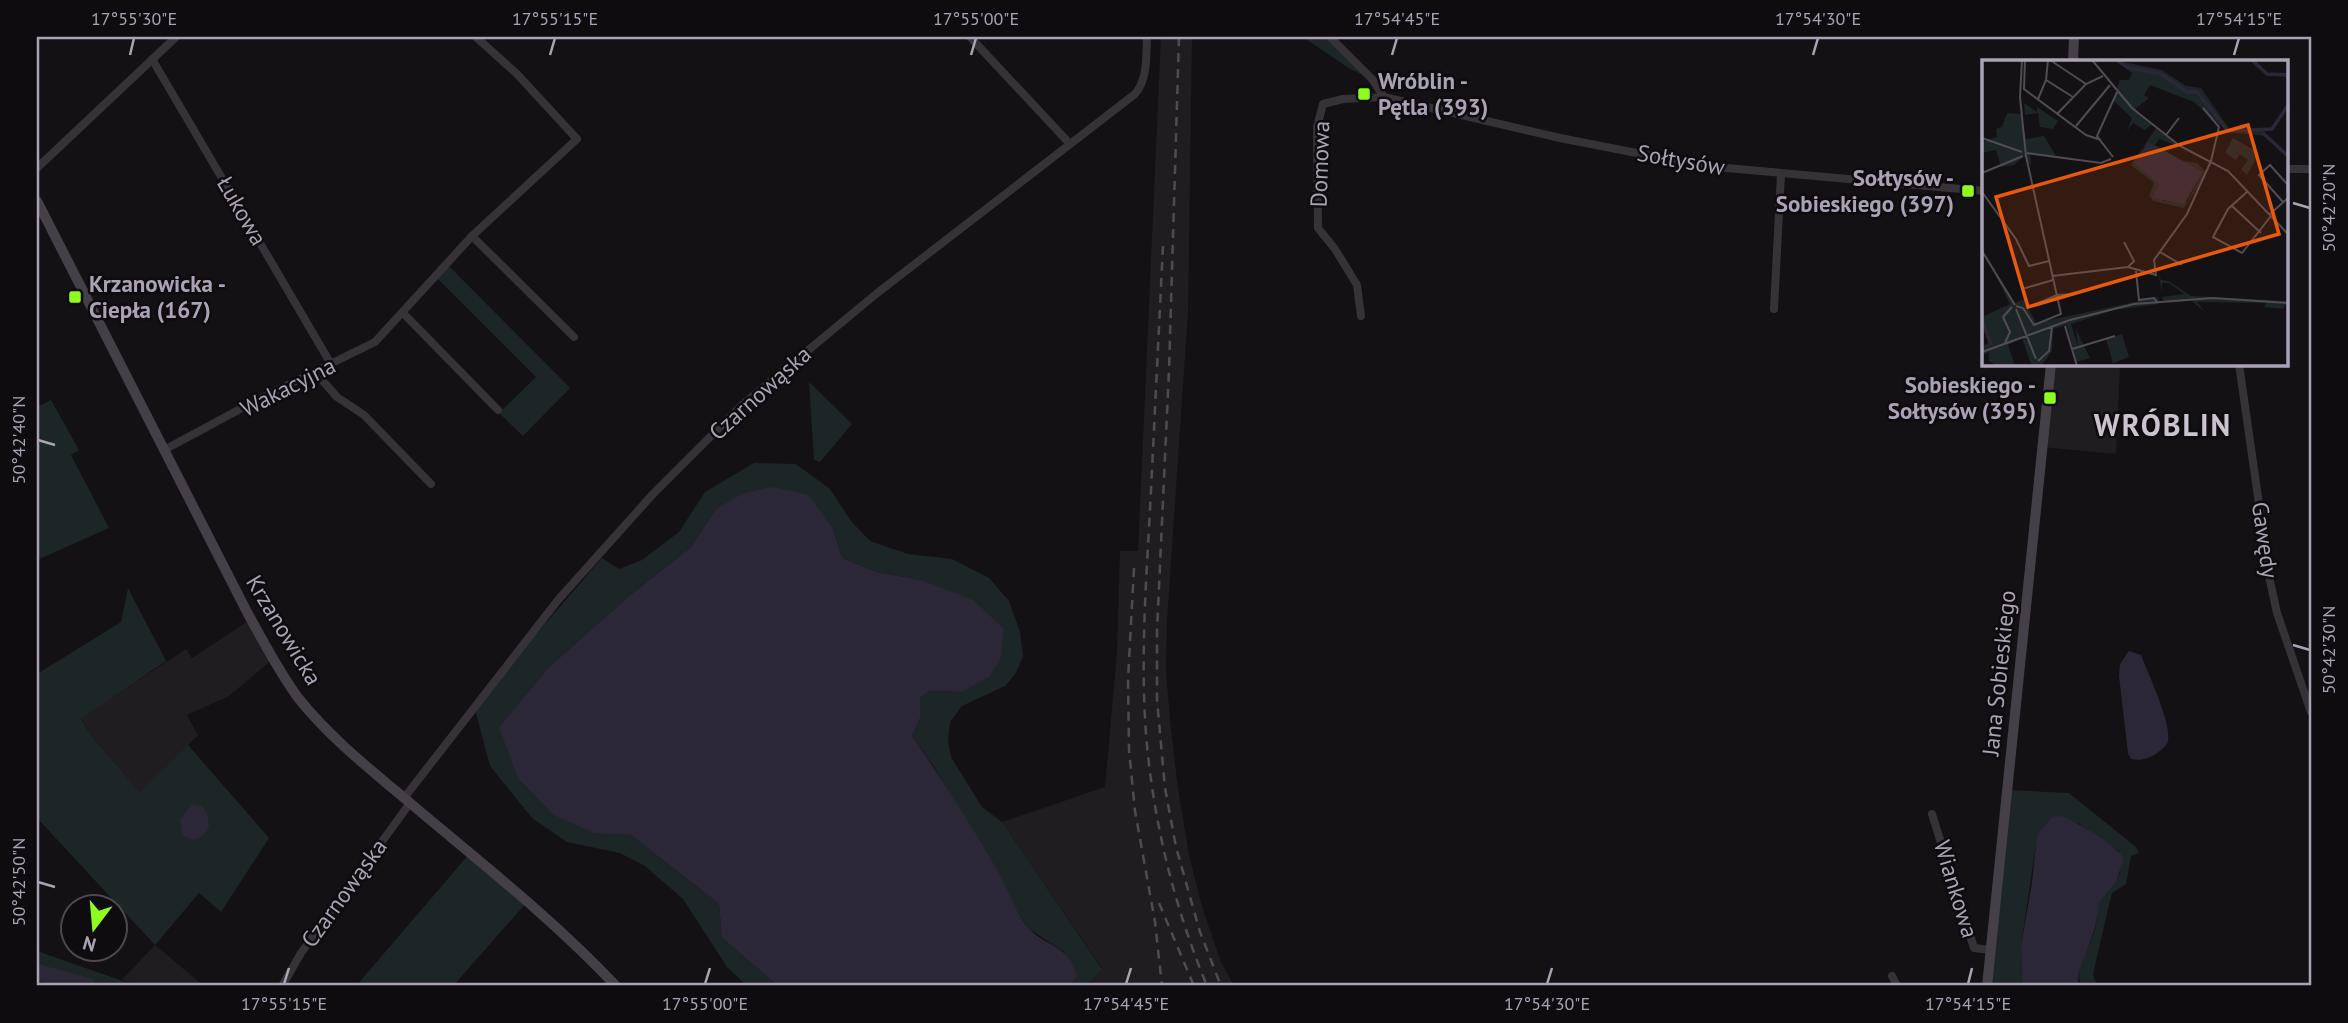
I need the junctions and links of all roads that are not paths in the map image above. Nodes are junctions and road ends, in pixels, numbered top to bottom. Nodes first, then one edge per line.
1 (176, 37) edge
2 (477, 37) edge
3 (970, 37) edge
4 (1146, 37) edge
5 (1331, 37) edge
6 (2074, 37) edge
7 (152, 59) junction
8 (2073, 60) edge
9 (1384, 97) junction
10 (1070, 144) junction
11 (37, 168) edge
12 (2288, 169) edge
13 (2311, 169) edge
14 (1781, 174) junction
15 (1982, 191) edge
16 (37, 201) edge
17 (472, 236) junction
18 (1774, 309) dead end
19 (403, 313) junction
20 (1361, 316) dead end
21 (574, 337) dead end
22 (331, 364) junction
23 (2050, 366) edge
24 (2239, 366) edge
25 (315, 372) junction
26 (498, 410) dead end
27 (164, 450) junction
28 (431, 484) dead end
29 (2311, 712) edge
30 (407, 800) junction
31 (1933, 814) dead end
32 (1991, 950) junction
33 (1892, 976) dead end
34 (282, 986) edge
35 (616, 986) edge
36 (1898, 986) edge
37 (1987, 986) edge

1 - 7 street
2 - 17 street, Wakacyjna
3 - 10 street
4 - 10 street, Czarnowąska
5 - 9 street
6 - 8 street
7 - 11 street
7 - 22 street, Łukowa
9 - 14 street, Sołtysów
9 - 20 street, Domowa
10 - 30 street, Czarnowąska
12 - 13 street
14 - 15 street, Sołtysów
14 - 18 street
16 - 27 street, Krzanowicka
17 - 19 street, Wakacyjna
17 - 21 street
19 - 22 street, Wakacyjna
19 - 26 street
22 - 25 street, Wakacyjna
23 - 32 street, Jana Sobieskiego
24 - 29 street, Gawędy
25 - 27 street, Wakacyjna
25 - 28 street
27 - 30 street, Krzanowicka
30 - 34 street, Czarnowąska
30 - 35 street, Krzanowicka
31 - 32 street, Wiankowa
32 - 37 street, Jana Sobieskiego
33 - 36 street

